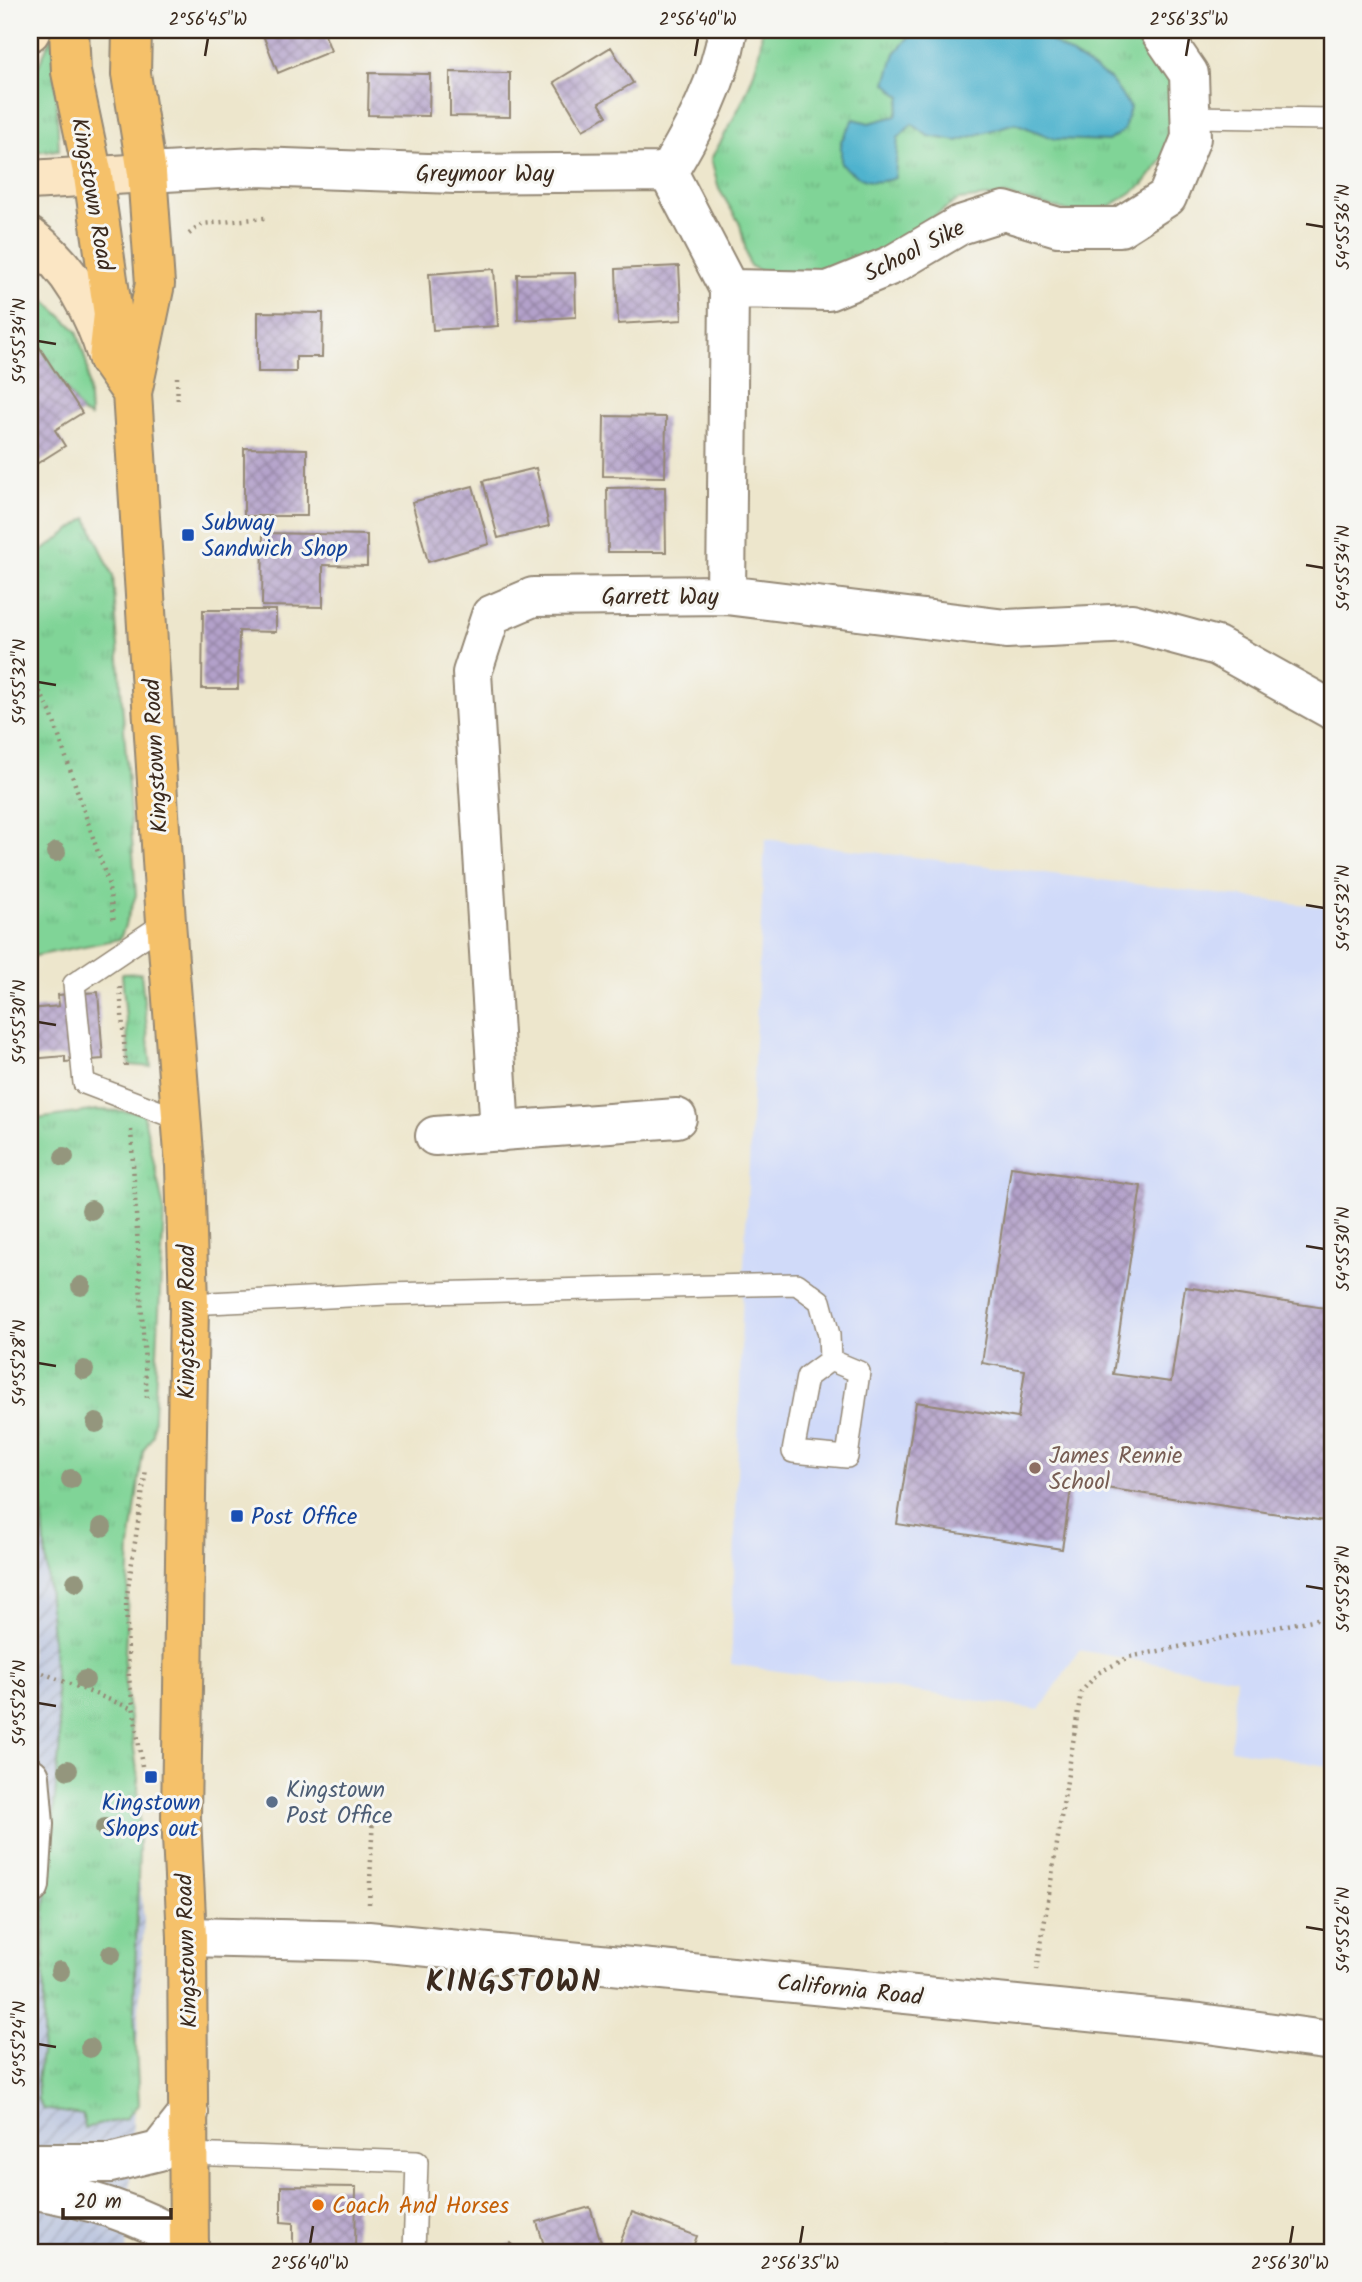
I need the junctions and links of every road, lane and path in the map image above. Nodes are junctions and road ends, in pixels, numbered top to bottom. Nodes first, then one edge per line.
1 (69, 30) edge
2 (132, 30) edge
3 (728, 30) edge
4 (1159, 30) edge
5 (1190, 117) junction
6 (1332, 119) edge
7 (668, 172) junction
8 (147, 173) junction
9 (93, 177) junction
10 (30, 180) edge
11 (30, 237) edge
12 (729, 289) junction
13 (108, 359) junction
14 (132, 393) junction
15 (726, 595) junction
16 (30, 673) edge
17 (1332, 710) edge
18 (166, 922) junction
19 (118, 954) junction
20 (128, 1099) junction
21 (677, 1118) dead end
22 (181, 1120) junction
23 (500, 1132) junction
24 (435, 1136) dead end
25 (189, 1304) junction
26 (830, 1360) junction
27 (148, 1410) dead end
28 (147, 1461) dead end
29 (1332, 1616) edge
30 (30, 1668) edge
31 (133, 1710) junction
32 (144, 1776) dead end
33 (30, 1777) edge
34 (373, 1814) dead end
35 (30, 1885) edge
36 (187, 1937) junction
37 (368, 1941) junction
38 (1031, 2007) junction
39 (1332, 2041) edge
40 (189, 2113) junction
41 (188, 2154) junction
42 (30, 2163) edge
43 (30, 2189) edge
44 (189, 2248) edge
45 (414, 2252) edge

1 - 9 main road, Kingstown Road
2 - 8 main road, Kingstown Road
3 - 7 street
4 - 5 street, School Sike
5 - 6 lane
5 - 12 street, School Sike
7 - 8 street, Greymoor Way
7 - 12 street
8 - 9 street
8 - 14 main road, Kingstown Road
9 - 10 street
9 - 13 main road, Kingstown Road
11 - 13 street
12 - 15 street
13 - 14 main road
14 - 18 main road, Kingstown Road
15 - 17 street, Garrett Way
15 - 23 street, Garrett Way
16 - 19 path
18 - 19 lane
18 - 22 main road, Kingstown Road
19 - 20 path
19 - 20 lane
20 - 22 lane
20 - 27 path
21 - 23 street
22 - 25 main road, Kingstown Road
23 - 24 street
25 - 26 lane
25 - 36 main road, Kingstown Road
26 - 26 lane
28 - 31 path
29 - 38 path
30 - 31 path
31 - 32 path
33 - 35 street
34 - 37 path
36 - 37 street, California Road
36 - 40 main road, Kingstown Road
37 - 38 street, California Road
38 - 39 street, California Road
40 - 41 main road, Kingstown Road
40 - 42 street
41 - 44 main road, Kingstown Road
41 - 45 lane
43 - 44 street

